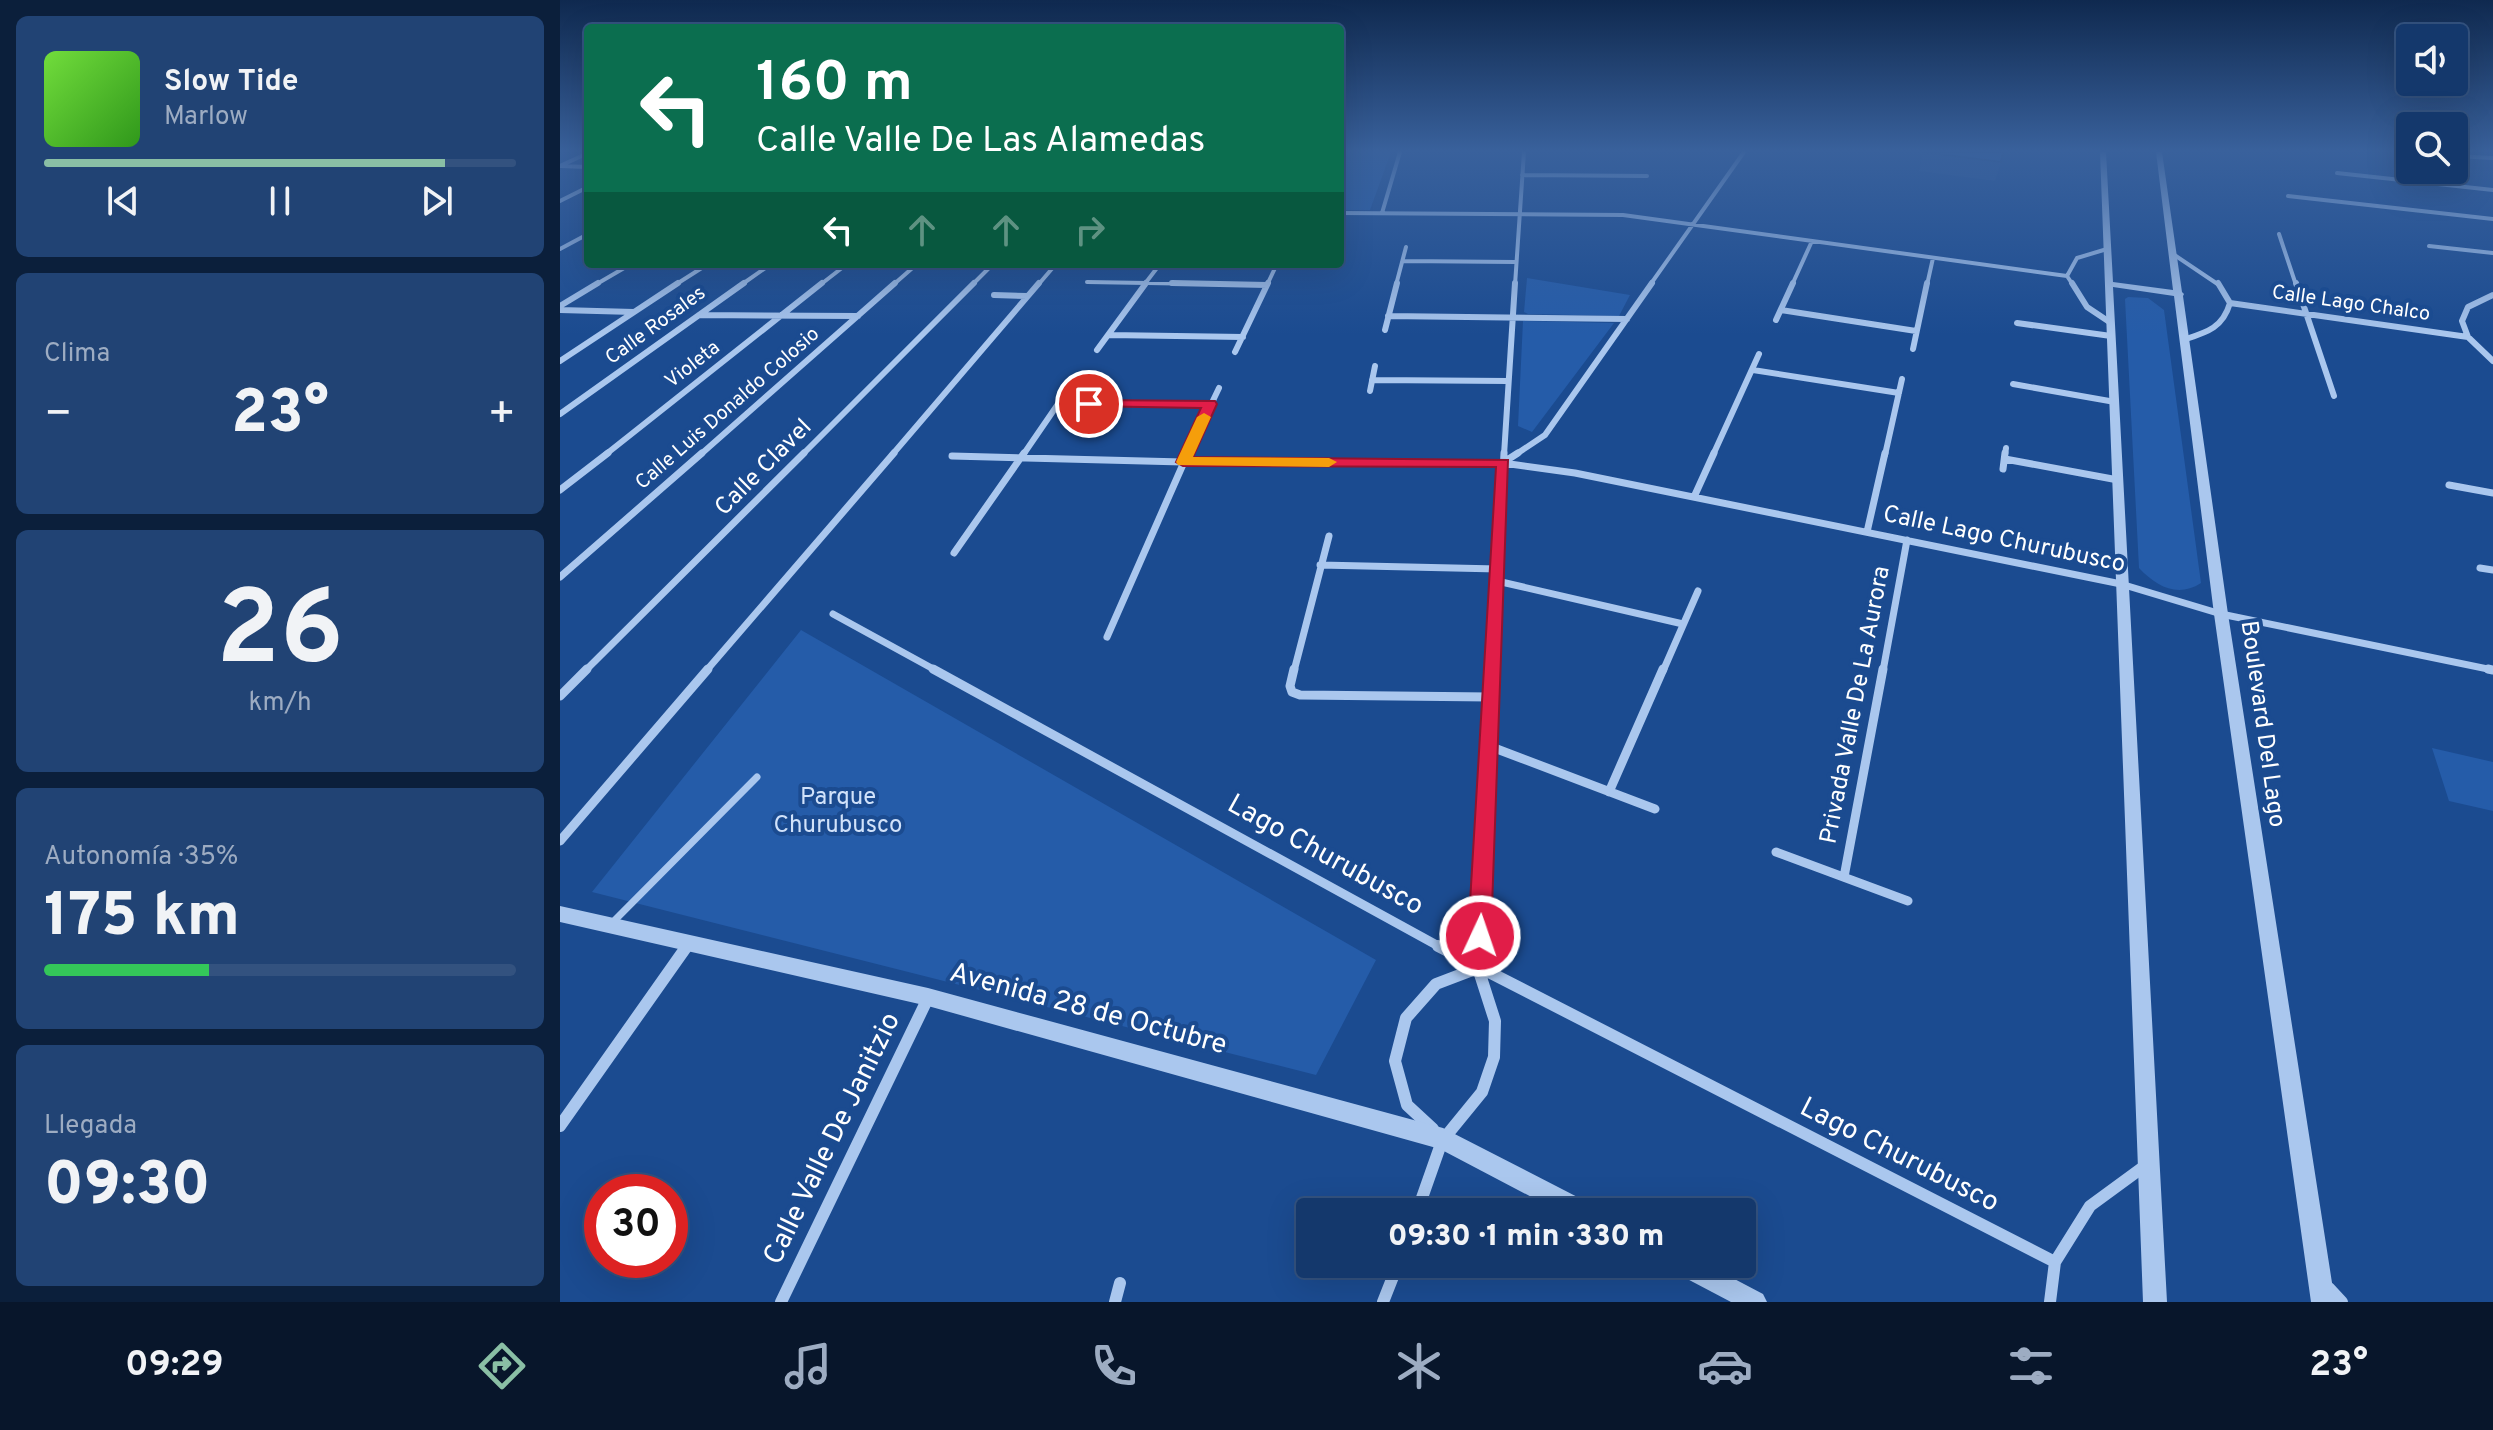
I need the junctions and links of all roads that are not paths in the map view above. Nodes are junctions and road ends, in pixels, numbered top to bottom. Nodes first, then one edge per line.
1 (1344, 213) edge
2 (1382, 213) joint
3 (1702, 213) edge
4 (2106, 213) edge
5 (2167, 213) edge
6 (2437, 213) edge
7 (1520, 214) junction
8 (2493, 219) edge
9 (1694, 225) junction
10 (2279, 234) dead end
11 (584, 236) edge
12 (1812, 241) junction
13 (2429, 246) dead end
14 (1406, 247) dead end
15 (560, 249) edge
16 (2107, 249) junction
17 (2493, 253) edge
18 (2173, 254) junction
19 (1933, 258) junction
20 (1403, 261) junction
21 (1515, 262) junction
22 (625, 268) edge
23 (702, 268) edge
24 (765, 268) edge
25 (842, 268) edge
26 (912, 268) edge
27 (989, 268) edge
28 (1052, 268) edge
29 (1157, 268) edge
30 (1275, 268) edge
31 (2067, 276) junction
32 (1087, 282) dead end
33 (1145, 283) junction
34 (2109, 284) junction
35 (1267, 285) junction
36 (2180, 294) junction
37 (994, 295) dead end
38 (2493, 295) edge
39 (1027, 296) junction
40 (2230, 303) junction
41 (560, 308) edge
42 (1781, 310) junction
43 (634, 312) junction
44 (2304, 314) junction
45 (699, 315) junction
46 (858, 316) junction
47 (1388, 316) junction
48 (779, 317) junction
49 (1512, 318) junction
50 (1627, 319) junction
51 (1776, 320) dead end
52 (2111, 329) junction
53 (1385, 330) dead end
54 (1916, 331) junction
55 (2016, 331) dead end
56 (1109, 335) junction
57 (1243, 337) junction
58 (2468, 337) junction
59 (2186, 339) junction
60 (1913, 349) dead end
61 (1097, 350) dead end
62 (1235, 352) dead end
63 (1759, 354) dead end
64 (560, 361) edge
65 (2493, 361) edge
66 (1375, 366) dead end
67 (1753, 370) junction
68 (1902, 379) dead end
69 (1372, 380) junction
70 (1508, 381) junction
71 (2013, 384) dead end
72 (1069, 388) dead end
73 (1219, 388) dead end
74 (1370, 391) dead end
75 (1899, 393) junction
76 (2334, 396) dead end
77 (2115, 402) junction
78 (1059, 403) junction
79 (1210, 404) junction
80 (560, 414) edge
81 (2006, 448) dead end
82 (952, 456) dead end
83 (1018, 457) junction
84 (2005, 459) junction
85 (1183, 462) junction
86 (1503, 463) junction
87 (2003, 469) dead end
88 (2118, 480) junction
89 (2449, 485) dead end
90 (560, 490) edge
91 (2493, 493) edge
92 (1694, 497) junction
93 (1867, 532) junction
94 (1329, 536) dead end
95 (1907, 540) junction
96 (954, 553) dead end
97 (1320, 565) junction
98 (2480, 568) dead end
99 (1498, 569) junction
100 (2493, 570) edge
101 (560, 577) edge
102 (1497, 581) junction
103 (2121, 584) junction
104 (1698, 591) dead end
105 (833, 614) dead end
106 (2221, 614) junction
107 (1683, 624) junction
108 (1107, 637) dead end
109 (2493, 670) edge
110 (560, 696) edge
111 (1490, 697) junction
112 (1489, 746) junction
113 (757, 777) dead end
114 (1609, 792) junction
115 (1655, 809) dead end
116 (560, 841) edge
117 (1776, 852) dead end
118 (1844, 877) junction
119 (1908, 901) dead end
120 (560, 914) edge
121 (610, 924) junction
122 (690, 942) junction
123 (1478, 968) junction
124 (928, 997) junction
125 (560, 1126) edge
126 (1443, 1139) junction
127 (2150, 1162) junction
128 (1422, 1198) edge
129 (1556, 1198) edge
130 (2055, 1262) junction
131 (1392, 1278) edge
132 (1709, 1278) edge
133 (2320, 1279) junction
134 (1120, 1283) dead end
135 (781, 1302) edge
136 (1115, 1302) edge
137 (1383, 1302) edge
138 (1755, 1302) edge
139 (2050, 1302) edge
140 (2155, 1302) edge
141 (2323, 1302) edge
142 (2342, 1302) edge

1 - 2 street
2 - 7 street
3 - 9 street
4 - 16 street
5 - 18 street, Boulevard Del Lago
6 - 8 street
7 - 9 street
7 - 21 street
9 - 12 street
9 - 50 street
10 - 44 street
11 - 15 street
12 - 19 street
12 - 42 street
13 - 17 street
14 - 20 street
16 - 31 street
16 - 34 street
18 - 36 street, Boulevard Del Lago
18 - 40 street
19 - 31 street
19 - 54 street
20 - 21 street
20 - 47 street
21 - 49 street
22 - 41 street
23 - 43 street
24 - 45 street, Calle Rosales
25 - 48 street, Violeta
26 - 46 street, Calle Luis Donaldo Colosio
27 - 110 street, Calle Clavel
28 - 39 street
29 - 33 street
30 - 35 street
31 - 52 street
32 - 33 street
33 - 35 street
33 - 56 street
34 - 36 street
34 - 52 street
35 - 57 street
36 - 59 street, Boulevard Del Lago
37 - 39 street
38 - 58 street
39 - 116 street
40 - 44 street, Calle Lago Chalco
40 - 59 street
41 - 43 street
42 - 51 street
42 - 54 street
43 - 64 street
44 - 58 street, Calle Lago Chalco
44 - 76 street
45 - 48 street
45 - 80 street, Calle Rosales
46 - 48 street
46 - 101 street, Calle Luis Donaldo Colosio
47 - 49 street
47 - 53 street
48 - 90 street, Violeta
49 - 50 street
49 - 70 street
50 - 86 street
52 - 55 street
52 - 77 street
54 - 60 street
56 - 57 street
56 - 61 street
57 - 62 street
58 - 65 street
59 - 106 street, Boulevard Del Lago
63 - 67 street
66 - 69 street
67 - 75 street
67 - 92 street
68 - 75 street
69 - 70 street
69 - 74 street
70 - 86 street
71 - 77 street
72 - 78 street
73 - 79 street
75 - 93 street
77 - 88 street
78 - 79 street
78 - 83 street
79 - 85 street
81 - 84 street
82 - 83 street, Calle Lago Churubusco
83 - 85 street, Calle Lago Churubusco
83 - 96 street
84 - 87 street
84 - 88 street
85 - 86 street, Calle Lago Churubusco
85 - 108 street
86 - 92 street, Calle Lago Churubusco
86 - 99 street
88 - 103 street
89 - 91 street
92 - 93 street, Calle Lago Churubusco
93 - 95 street, Calle Lago Churubusco
94 - 97 street
95 - 103 street, Calle Lago Churubusco
95 - 118 street, Privada Valle De La Aurora
97 - 99 street
97 - 111 street
98 - 100 street
99 - 102 street
102 - 107 street
102 - 111 street
103 - 106 street, Calle Lago Churubusco
103 - 127 street
104 - 107 street
105 - 123 street, Lago Churubusco
106 - 109 street, Calle Lago Churubusco
106 - 133 street, Boulevard Del Lago
107 - 114 street
111 - 112 street
112 - 114 street
112 - 123 street
113 - 121 lane
114 - 115 street
117 - 118 street, Privada Valle De La Aurora
118 - 119 street, Privada Valle De La Aurora
120 - 121 street, Avenida 28 de Octubre
121 - 122 street, Avenida 28 de Octubre
122 - 124 street, Avenida 28 de Octubre
122 - 125 street
123 - 126 street
123 - 126 street
123 - 130 street, Lago Churubusco
124 - 126 street, Avenida 28 de Octubre
124 - 135 street, Calle Valle De Janitzio
126 - 128 street
126 - 129 street, Avenida 28 de Octubre
127 - 130 street
127 - 140 street
130 - 139 street
131 - 137 street
132 - 138 street
133 - 141 street, Boulevard Del Lago
133 - 142 street
134 - 136 street

